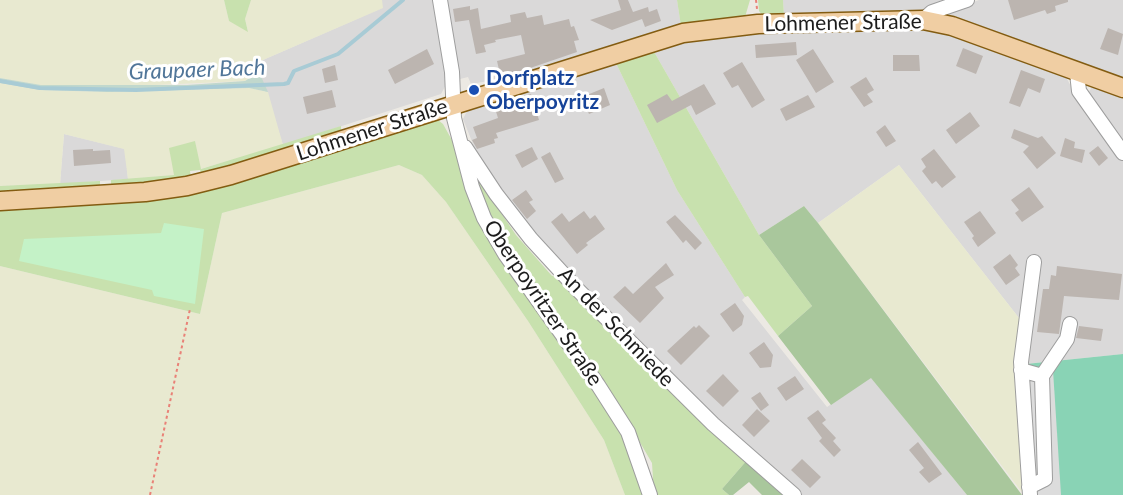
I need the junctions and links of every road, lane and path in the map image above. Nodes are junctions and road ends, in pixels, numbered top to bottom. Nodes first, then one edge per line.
1 (440, 0) edge
2 (967, 0) edge
3 (922, 20) junction
4 (1077, 73) junction
5 (1123, 88) edge
6 (454, 104) junction
7 (461, 140) junction
8 (1123, 153) edge
9 (0, 201) edge
10 (1034, 262) dead end
11 (190, 309) dead end
12 (1070, 324) dead end
13 (1021, 370) junction
14 (1042, 376) junction
15 (1030, 491) edge
16 (150, 495) edge
17 (650, 495) edge
18 (794, 495) edge

1 - 6 street, Oberpoyritzer Straße
2 - 3 street
3 - 4 main road, Lohmener Straße
3 - 6 main road, Lohmener Straße
4 - 5 main road, Lohmener Straße
4 - 8 street
6 - 7 street, Oberpoyritzer Straße
6 - 9 main road, Lohmener Straße
7 - 17 street, Oberpoyritzer Straße
7 - 18 street, An der Schmiede
10 - 13 street
11 - 16 path
12 - 14 street
13 - 14 street
13 - 15 street
14 - 15 street

